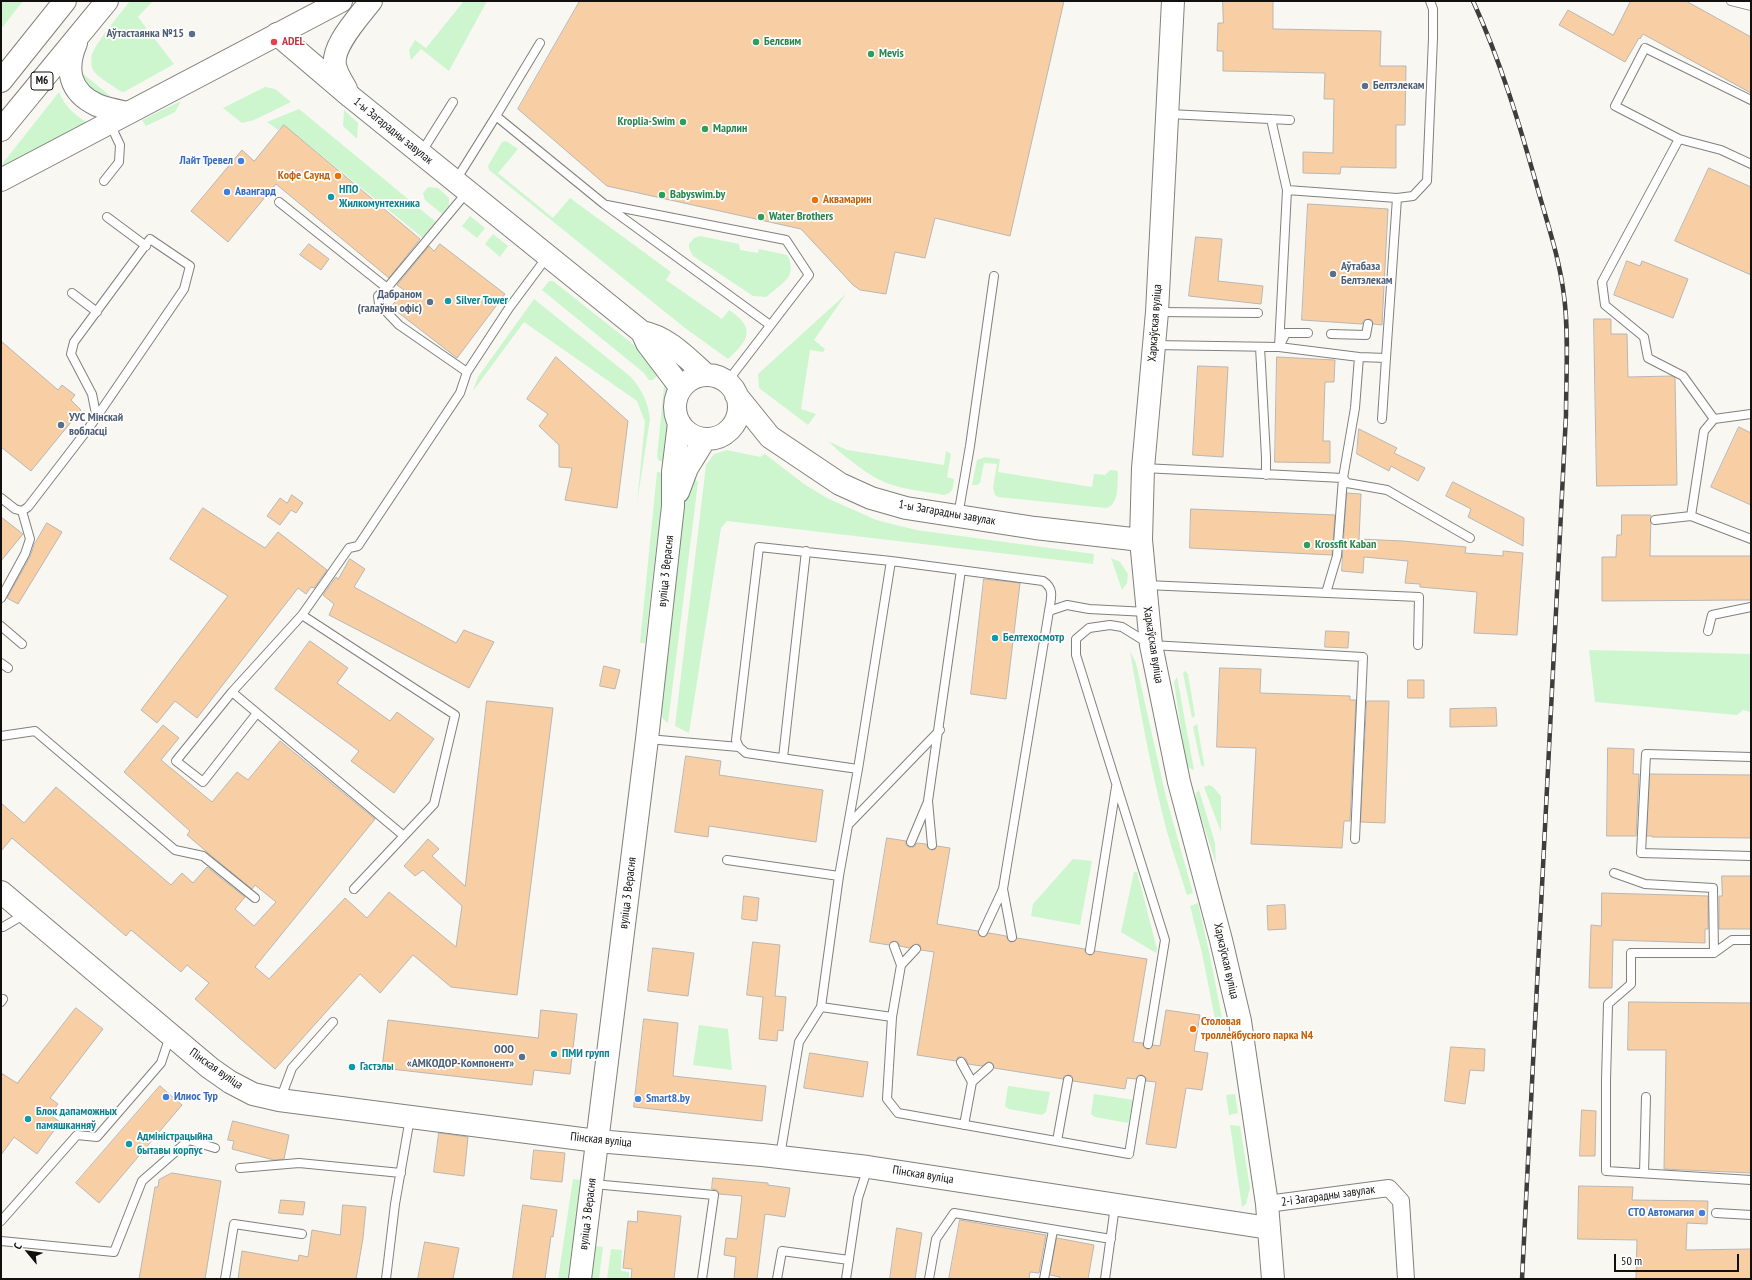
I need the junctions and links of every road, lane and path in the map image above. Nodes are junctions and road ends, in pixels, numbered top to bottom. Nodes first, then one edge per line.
1 (65, 1) edge
2 (107, 1) edge
3 (341, 1) edge
4 (371, 1) edge
5 (1173, 1) edge
6 (1430, 1) edge
7 (1731, 1) edge
8 (1751, 6) edge
9 (277, 34) junction
10 (79, 36) junction
11 (540, 43) dead end
12 (1, 81) edge
13 (351, 97) junction
14 (1751, 100) edge
15 (453, 102) dead end
16 (1166, 113) junction
17 (496, 116) junction
18 (119, 118) junction
19 (1271, 120) junction
20 (1290, 120) dead end
21 (1, 130) edge
22 (1679, 140) junction
23 (421, 153) junction
24 (1751, 164) edge
25 (1, 180) edge
26 (104, 181) dead end
27 (462, 186) junction
28 (1287, 190) junction
29 (1397, 198) junction
30 (280, 202) dead end
31 (604, 204) junction
32 (107, 217) dead end
33 (146, 246) junction
34 (549, 255) junction
35 (994, 276) dead end
36 (387, 288) junction
37 (72, 293) dead end
38 (97, 312) junction
39 (1157, 312) junction
40 (1258, 313) dead end
41 (1368, 324) dead end
42 (770, 325) junction
43 (642, 332) junction
44 (1308, 333) dead end
45 (1331, 334) dead end
46 (1154, 345) junction
47 (1260, 347) junction
48 (1279, 347) junction
49 (1359, 357) junction
50 (1386, 358) junction
51 (467, 372) junction
52 (706, 375) junction
53 (681, 388) junction
54 (732, 388) junction
55 (1751, 414) edge
56 (1714, 419) junction
57 (1382, 420) dead end
58 (679, 423) junction
59 (91, 425) junction
60 (713, 437) junction
61 (770, 437) junction
62 (1143, 468) junction
63 (1266, 475) junction
64 (1343, 478) junction
65 (1, 498) edge
66 (673, 506) junction
67 (22, 511) junction
68 (958, 516) junction
69 (1691, 516) junction
70 (1654, 520) dead end
71 (1470, 538) dead end
72 (1751, 539) edge
73 (1141, 540) junction
74 (806, 551) junction
75 (891, 561) junction
76 (962, 570) junction
77 (1145, 585) junction
78 (1326, 593) junction
79 (1, 598) edge
80 (1751, 607) edge
81 (1049, 611) junction
82 (1147, 612) junction
83 (302, 615) junction
84 (1, 626) edge
85 (1708, 631) dead end
86 (22, 644) dead end
87 (1151, 645) junction
88 (1418, 645) dead end
89 (1, 662) edge
90 (8, 668) dead end
91 (232, 692) junction
92 (256, 713) junction
93 (940, 730) junction
94 (1, 736) edge
95 (647, 738) junction
96 (739, 747) junction
97 (1751, 757) edge
98 (783, 758) junction
99 (858, 769) junction
100 (1117, 785) junction
101 (928, 801) junction
102 (849, 824) junction
103 (404, 836) junction
104 (1355, 840) dead end
105 (911, 842) dead end
106 (932, 845) dead end
107 (1751, 856) edge
108 (727, 860) dead end
109 (1614, 873) dead end
110 (839, 876) junction
111 (354, 889) dead end
112 (1003, 889) junction
113 (1, 892) edge
114 (256, 898) dead end
115 (26, 914) junction
116 (1, 927) edge
117 (983, 932) dead end
118 (1012, 937) dead end
119 (1751, 940) edge
120 (894, 946) dead end
121 (916, 949) dead end
122 (1090, 950) dead end
123 (1714, 953) junction
124 (901, 965) junction
125 (822, 1007) junction
126 (892, 1017) junction
127 (333, 1022) dead end
128 (170, 1036) junction
129 (1148, 1044) dead end
130 (961, 1062) dead end
131 (989, 1067) dead end
132 (1068, 1080) dead end
133 (1142, 1080) dead end
134 (972, 1082) junction
135 (1646, 1097) dead end
136 (279, 1100) junction
137 (410, 1117) junction
138 (964, 1125) junction
139 (597, 1140) junction
140 (1057, 1141) junction
141 (215, 1148) dead end
142 (780, 1157) junction
143 (868, 1167) junction
144 (240, 1168) dead end
145 (401, 1173) junction
146 (1644, 1173) junction
147 (1751, 1180) edge
148 (592, 1184) junction
149 (1267, 1204) junction
150 (1115, 1205) junction
151 (1716, 1213) dead end
152 (1751, 1215) edge
153 (1, 1221) edge
154 (1269, 1228) junction
155 (1053, 1230) junction
156 (302, 1234) dead end
157 (1111, 1239) junction
158 (1, 1241) edge
159 (849, 1260) junction
160 (225, 1279) edge
161 (386, 1279) edge
162 (580, 1279) edge
163 (702, 1279) edge
164 (777, 1279) edge
165 (846, 1279) edge
166 (929, 1279) edge
167 (1044, 1279) edge
168 (1105, 1279) edge
169 (1273, 1279) edge
170 (1406, 1279) edge

1 - 12 main road, М6
2 - 10 main road, М6
3 - 9 main road
4 - 13 main road
5 - 16 main road, Харкаўская вуліца
6 - 29 lane
7 - 8 lane
9 - 13 main road, 1-ы Загарадны завулак
9 - 18 main road
10 - 18 main road
10 - 21 main road, М6
11 - 17 lane
13 - 23 main road, 1-ы Загарадны завулак
14 - 22 lane
15 - 23 lane
16 - 19 lane
16 - 39 main road, Харкаўская вуліца
17 - 27 lane
17 - 31 lane
18 - 25 main road
18 - 26 lane
19 - 20 lane
19 - 28 lane
22 - 24 lane
22 - 56 lane
23 - 27 main road, 1-ы Загарадны завулак
27 - 34 main road, 1-ы Загарадны завулак
27 - 36 lane
28 - 29 lane
28 - 48 lane
29 - 50 lane
30 - 36 lane
31 - 42 lane
31 - 42 lane
32 - 33 lane
33 - 38 lane
33 - 59 lane
34 - 43 main road, 1-ы Загарадны завулак
34 - 51 lane
35 - 68 lane
36 - 51 lane
37 - 38 lane
38 - 59 lane
39 - 40 lane
39 - 46 main road, Харкаўская вуліца
41 - 45 lane
42 - 54 lane
43 - 52 main road, 1-ы Загарадны завулак
43 - 53 main road, 1-ы Загарадны завулак
44 - 48 lane
46 - 47 lane
46 - 62 main road, Харкаўская вуліца
47 - 48 lane
47 - 63 lane
48 - 49 lane
49 - 50 lane
49 - 64 lane
50 - 57 lane
51 - 83 lane
52 - 53 main road
52 - 54 main road
53 - 58 main road
54 - 60 main road
54 - 61 main road, 1-ы Загарадны завулак
55 - 56 lane
56 - 69 lane
58 - 60 main road
58 - 66 main road, вуліца 3 Верасня
59 - 67 lane
60 - 61 main road, 1-ы Загарадны завулак
60 - 66 main road, вуліца 3 Верасня
61 - 68 main road, 1-ы Загарадны завулак
62 - 63 lane
62 - 73 main road, Харкаўская вуліца
63 - 64 lane
64 - 71 lane
64 - 78 lane
65 - 67 lane
66 - 95 main road, вуліца 3 Верасня
67 - 79 lane
68 - 73 main road, 1-ы Загарадны завулак
69 - 70 lane
69 - 72 lane
73 - 77 main road, Харкаўская вуліца
74 - 75 lane
74 - 96 lane
74 - 98 lane
75 - 76 lane
75 - 99 lane
76 - 81 lane
76 - 93 lane
77 - 78 lane
77 - 82 main road, Харкаўская вуліца
78 - 88 lane
80 - 85 lane
81 - 82 lane
81 - 112 lane
82 - 87 main road, Харкаўская вуліца
83 - 91 lane
83 - 103 lane
84 - 86 lane
87 - 100 lane
87 - 104 lane
87 - 149 main road, Харкаўская вуліца
89 - 90 lane
91 - 92 lane
91 - 92 lane
92 - 103 lane
93 - 101 lane
93 - 102 lane
94 - 114 lane
95 - 96 lane
95 - 139 main road, вуліца 3 Верасня
96 - 98 lane
97 - 107 lane
98 - 99 lane
99 - 102 lane
100 - 122 lane
100 - 129 lane
101 - 105 lane
101 - 106 lane
102 - 110 lane
103 - 111 lane
108 - 110 lane
109 - 123 lane
110 - 125 lane
112 - 117 lane
112 - 118 lane
113 - 115 main road, Пінская вуліца
115 - 116 lane
115 - 128 main road, Пінская вуліца
119 - 123 lane
120 - 124 lane
121 - 124 lane
123 - 146 lane
124 - 126 lane
125 - 126 lane
125 - 142 lane
126 - 138 lane
127 - 136 lane
128 - 136 main road, Пінская вуліца
128 - 153 lane
130 - 134 lane
131 - 134 lane
132 - 140 lane
133 - 140 lane
134 - 138 lane
135 - 146 lane
136 - 137 main road, Пінская вуліца
137 - 139 main road, Пінская вуліца
137 - 145 lane
138 - 140 lane
139 - 142 main road, Пінская вуліца
139 - 148 main road, вуліца 3 Верасня
141 - 158 lane
142 - 143 main road, Пінская вуліца
143 - 150 main road, Пінская вуліца
143 - 159 lane
144 - 145 lane
145 - 161 lane
146 - 147 lane
148 - 162 main road, вуліца 3 Верасня
148 - 163 lane
149 - 154 main road, Харкаўская вуліца
149 - 170 street, 2-і Загарадны завулак
150 - 154 main road, Пінская вуліца
150 - 157 lane
151 - 152 lane
154 - 169 main road, Харкаўская вуліца
155 - 157 lane
155 - 166 lane
155 - 167 lane
156 - 160 lane
157 - 168 lane
159 - 164 lane
159 - 165 lane

